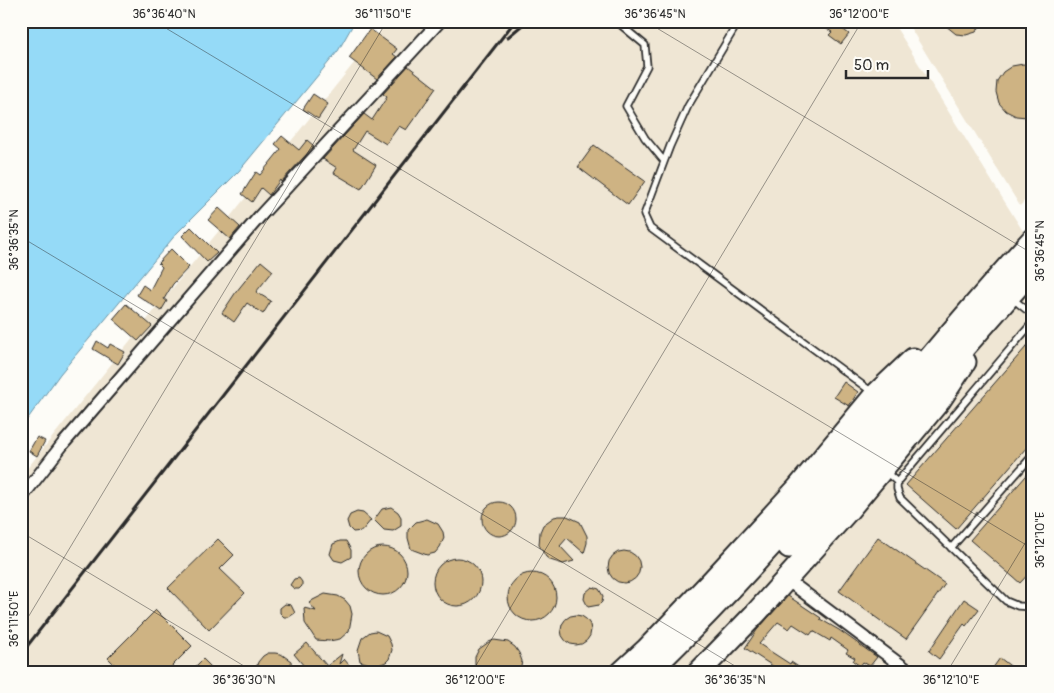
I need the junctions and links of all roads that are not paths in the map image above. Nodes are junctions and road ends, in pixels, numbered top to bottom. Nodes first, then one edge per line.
1 (440, 21) edge
2 (616, 21) edge
3 (739, 21) edge
4 (664, 161) junction
5 (1033, 239) edge
6 (1033, 269) edge
7 (981, 296) junction
8 (1007, 299) junction
9 (1033, 315) edge
10 (1033, 322) edge
11 (875, 395) junction
12 (1033, 455) edge
13 (890, 475) junction
14 (21, 498) edge
15 (795, 529) junction
16 (951, 548) junction
17 (786, 579) junction
18 (1033, 607) edge
19 (622, 672) edge
20 (649, 672) edge
21 (669, 672) edge
22 (698, 672) edge
23 (910, 672) edge

1 - 14 street
2 - 4 lane
3 - 4 lane
4 - 11 lane
5 - 7 highway
6 - 8 highway
7 - 11 highway
7 - 15 highway
8 - 9 lane
8 - 13 highway
8 - 15 highway
10 - 13 lane
11 - 19 highway
12 - 16 lane
13 - 16 lane
13 - 17 highway
15 - 20 highway
15 - 21 highway
16 - 18 lane
17 - 22 highway
17 - 23 street

